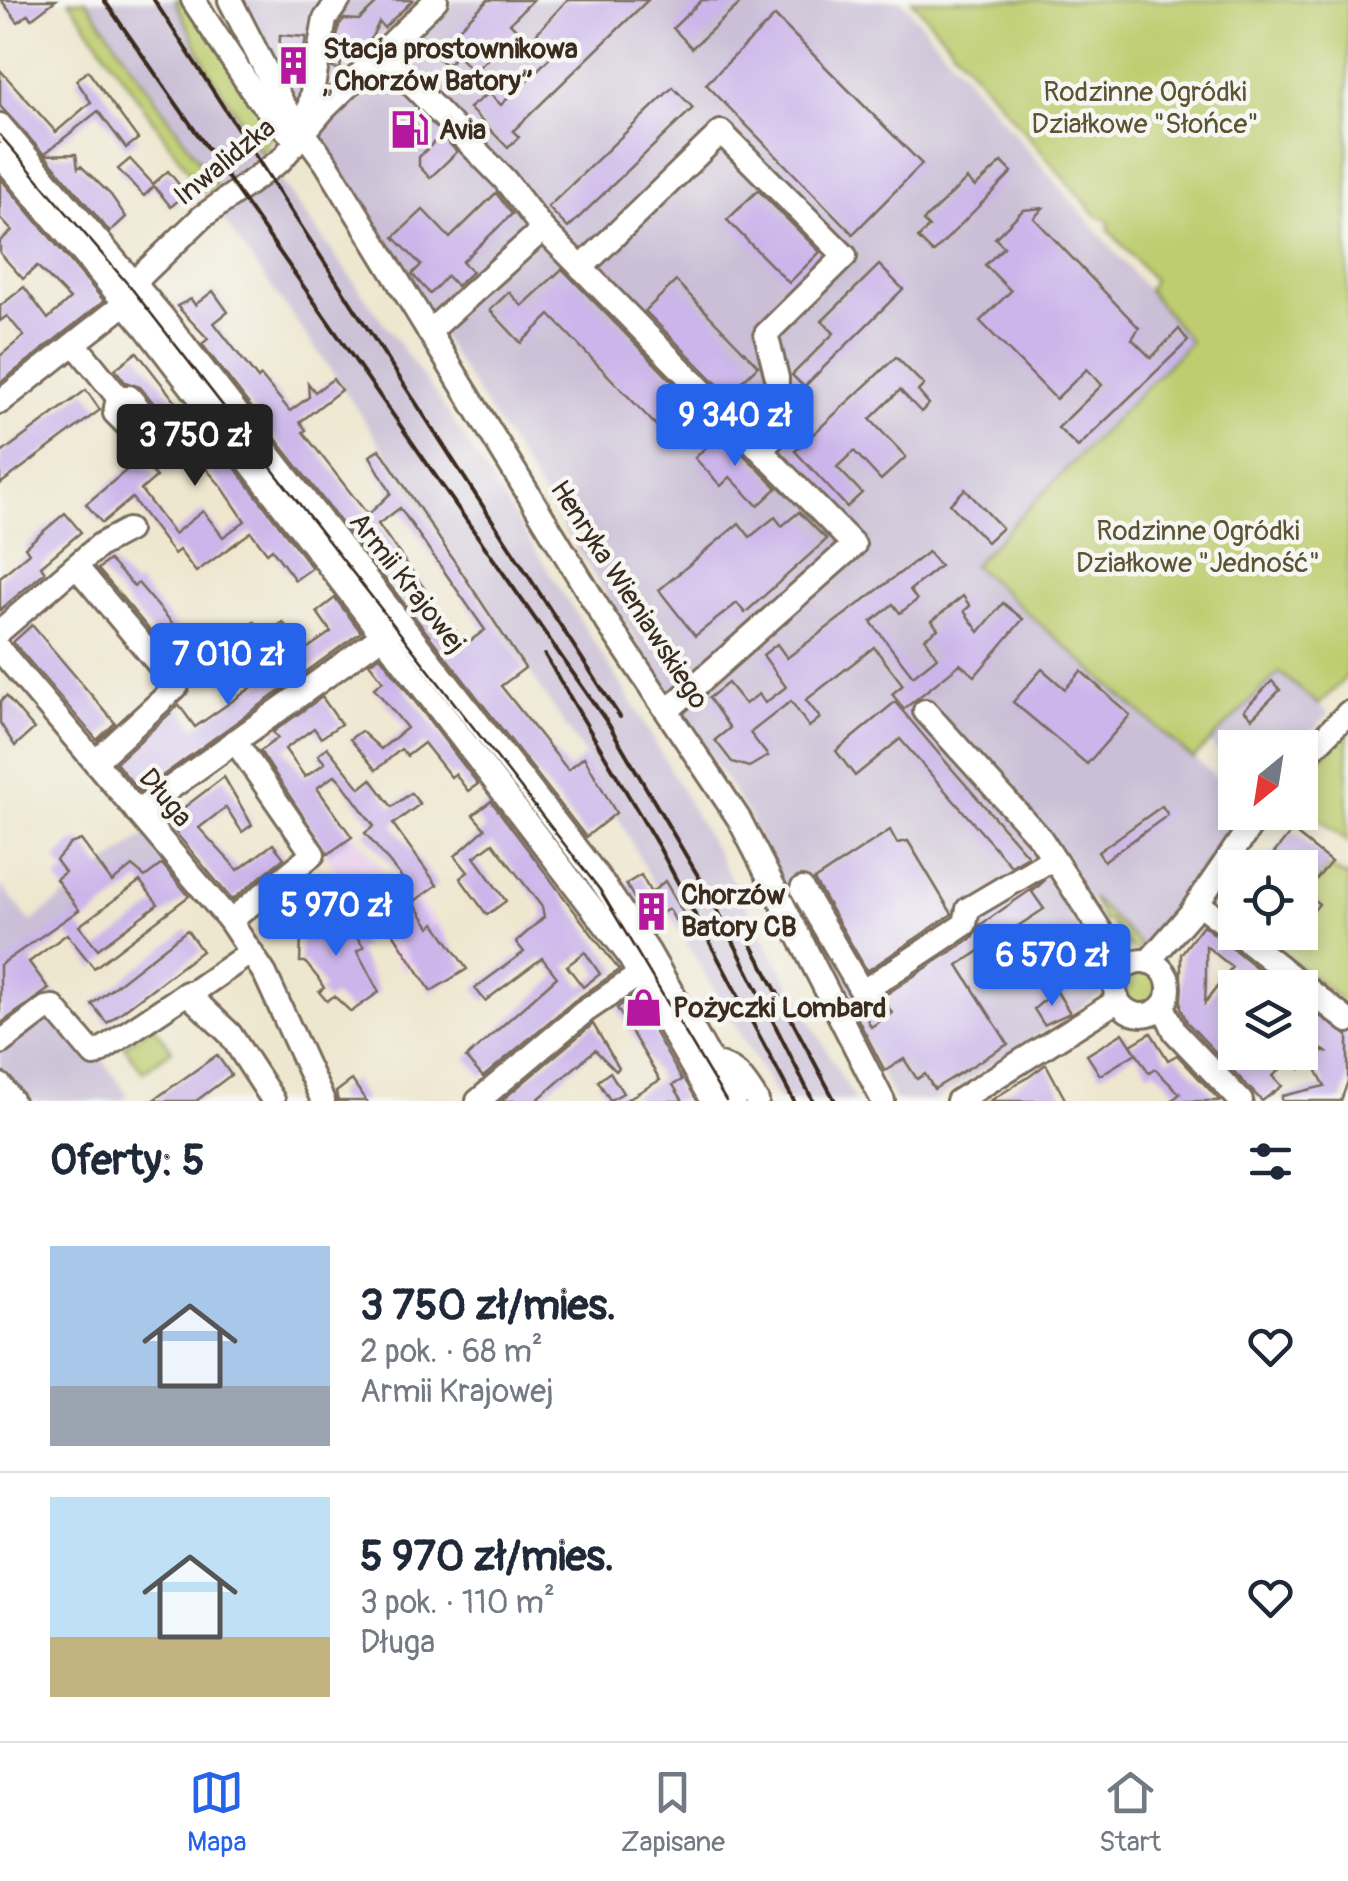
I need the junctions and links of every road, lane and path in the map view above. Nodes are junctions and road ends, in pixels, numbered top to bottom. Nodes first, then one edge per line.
1 (193, 0) edge
2 (231, 0) edge
3 (339, 0) edge
4 (436, 0) edge
5 (382, 54) junction
6 (0, 125) edge
7 (304, 134) junction
8 (0, 155) edge
9 (543, 229) junction
10 (582, 268) junction
11 (130, 292) junction
12 (429, 332) junction
13 (75, 344) junction
14 (118, 397) dead end
15 (0, 402) edge
16 (761, 450) junction
17 (128, 530) dead end
18 (76, 566) junction
19 (392, 628) junction
20 (0, 631) edge
21 (0, 650) edge
22 (668, 710) junction
23 (925, 711) dead end
24 (1348, 713) edge
25 (235, 741) junction
26 (1318, 744) edge
27 (95, 762) junction
28 (137, 812) junction
29 (1248, 830) edge
30 (1052, 859) junction
31 (802, 889) dead end
32 (1194, 908) junction
33 (230, 922) junction
34 (1218, 922) edge
35 (1259, 950) edge
36 (251, 952) junction
37 (1145, 967) junction
38 (647, 969) junction
39 (189, 995) junction
40 (1117, 1000) junction
41 (1163, 1006) junction
42 (1348, 1021) edge
43 (0, 1043) edge
44 (705, 1068) junction
45 (0, 1084) edge
46 (273, 1100) edge
47 (480, 1100) edge
48 (12, 1101) edge
49 (323, 1101) edge
50 (712, 1101) edge
51 (734, 1101) edge
52 (756, 1101) edge
53 (883, 1101) edge
54 (958, 1101) edge
55 (1241, 1101) edge

1 - 7 street
2 - 7 street, Henryka Wieniawskiego
3 - 7 street
4 - 5 street, Inwalidzka
5 - 7 street, Inwalidzka
5 - 9 street
6 - 11 street, Armii Krajowej
7 - 11 street, Inwalidzka
7 - 12 street, Henryka Wieniawskiego
8 - 11 street, Armii Krajowej
9 - 10 street
9 - 12 street
10 - 16 street
10 - 16 street
11 - 13 street, Inwalidzka
11 - 19 street, Armii Krajowej
12 - 22 street, Henryka Wieniawskiego
13 - 14 street
13 - 15 street, Inwalidzka
16 - 22 street
17 - 18 street
18 - 20 street
18 - 27 street
19 - 25 street
19 - 38 street, Armii Krajowej
21 - 27 street, Długa
22 - 53 street, Henryka Wieniawskiego
23 - 30 street
24 - 26 street
25 - 28 street
25 - 33 street
27 - 28 street, Długa
28 - 33 street, Długa
29 - 32 street
30 - 31 street
30 - 37 street
32 - 34 street
32 - 37 street
33 - 36 street, Długa
35 - 42 street
36 - 39 street
36 - 49 street, Długa
37 - 40 street
37 - 41 street
38 - 44 street, Armii Krajowej
38 - 47 street
39 - 43 street
39 - 46 street
40 - 41 street
40 - 54 street
41 - 55 street
44 - 50 street, Armii Krajowej
44 - 51 street, Armii Krajowej
44 - 52 street
45 - 48 street

